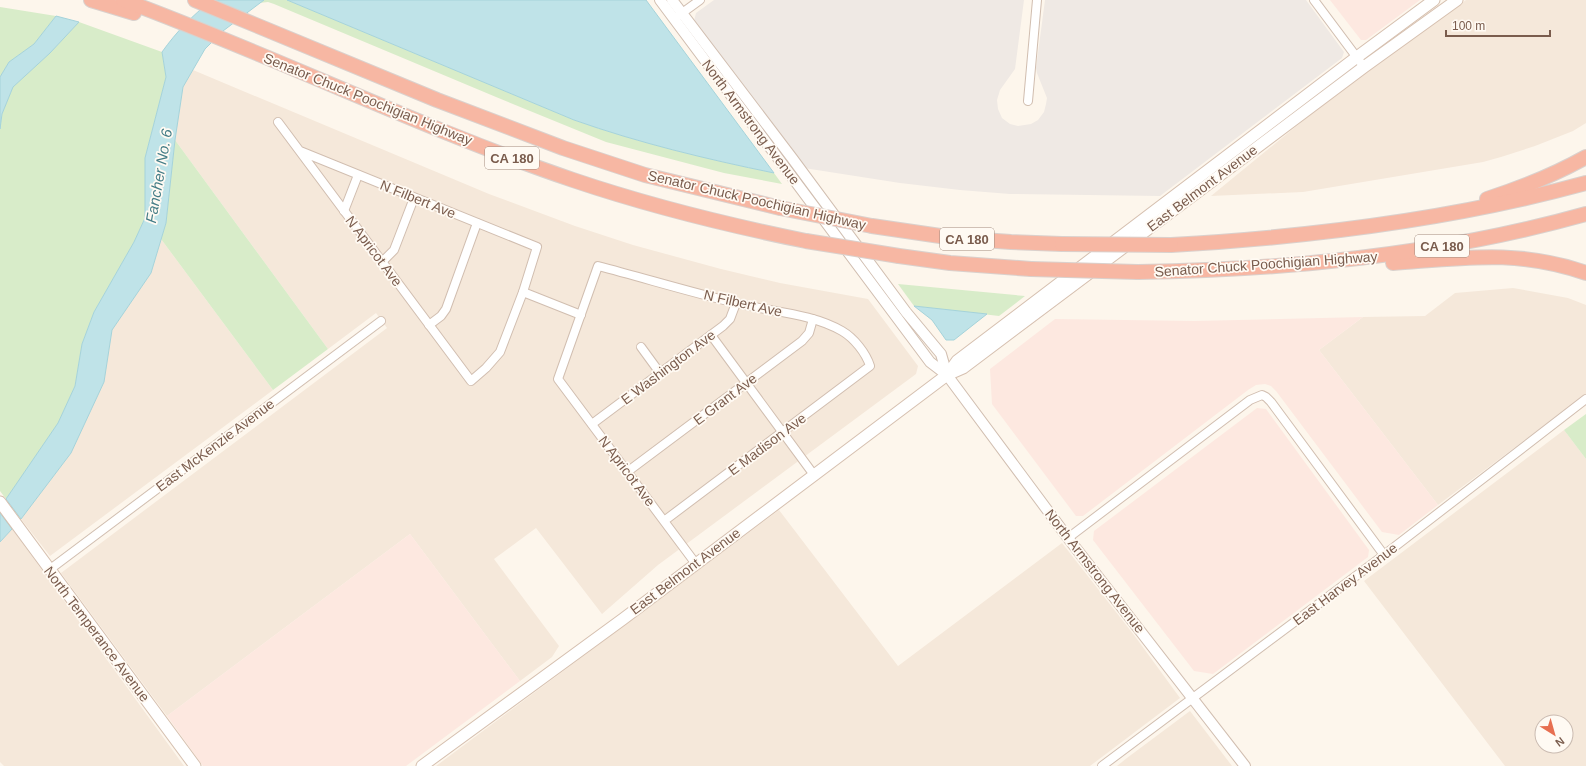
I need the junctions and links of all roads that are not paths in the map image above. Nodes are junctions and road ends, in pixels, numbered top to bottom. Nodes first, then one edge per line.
1 (91, 0) edge
2 (123, 0) edge
3 (195, 0) edge
4 (660, 0) edge
5 (672, 0) edge
6 (700, 0) edge
7 (1038, 0) edge
8 (1314, 0) edge
9 (1434, 0) edge
10 (1457, 0) edge
11 (678, 16) junction
12 (173, 19) junction
13 (1357, 57) junction
14 (1364, 67) junction
15 (1028, 101) dead end
16 (278, 122) dead end
17 (300, 151) junction
18 (1586, 157) edge
19 (358, 175) junction
20 (1586, 183) edge
21 (414, 198) junction
22 (344, 211) junction
23 (1586, 214) edge
24 (477, 223) junction
25 (1374, 225) junction
26 (382, 262) junction
27 (1295, 265) junction
28 (1586, 273) edge
29 (523, 292) junction
30 (736, 303) junction
31 (581, 314) junction
32 (813, 319) junction
33 (380, 321) dead end
34 (429, 325) junction
35 (711, 335) junction
36 (641, 347) dead end
37 (870, 366) joint
38 (660, 373) junction
39 (947, 375) junction
40 (747, 384) junction
41 (1586, 399) edge
42 (592, 424) junction
43 (782, 432) junction
44 (627, 472) junction
45 (814, 475) junction
46 (0, 502) edge
47 (664, 521) junction
48 (1068, 538) junction
49 (1384, 555) junction
50 (696, 564) junction
51 (49, 570) junction
52 (1193, 698) junction
53 (195, 766) edge
54 (422, 766) edge
55 (1102, 766) edge
56 (1245, 766) edge

1 - 12 highway
2 - 12 highway, Senator Chuck Poochigian Highway / CA 180
3 - 25 highway, Senator Chuck Poochigian Highway / CA 180, bridge
4 - 11 street, North Armstrong Avenue
5 - 11 street, North Armstrong Avenue
6 - 11 street
7 - 15 street
8 - 13 street
9 - 13 main road, East Belmont Avenue
10 - 14 main road, East Belmont Avenue
11 - 39 street, North Armstrong Avenue
12 - 27 highway, Senator Chuck Poochigian Highway / CA 180, bridge
13 - 14 street
13 - 39 main road, East Belmont Avenue
14 - 39 main road, East Belmont Avenue
16 - 17 street, N Apricot Ave
17 - 19 street, N Filbert Ave
17 - 22 street, N Apricot Ave
18 - 25 highway
19 - 21 street, N Filbert Ave
19 - 22 street
20 - 25 highway, Senator Chuck Poochigian Highway / CA 180
21 - 24 street, N Filbert Ave
21 - 26 street
22 - 26 street, N Apricot Ave
23 - 27 highway, Senator Chuck Poochigian Highway / CA 180
24 - 29 street, N Filbert Ave
24 - 34 street
26 - 34 street, N Apricot Ave
27 - 28 highway
29 - 31 street
29 - 34 street, N Apricot Ave
30 - 31 street, N Filbert Ave
30 - 32 street, N Filbert Ave
30 - 35 street, E Washington Ave
31 - 42 street, N Apricot Ave
32 - 37 street, N Filbert Ave
32 - 40 street, E Grant Ave
33 - 51 street, East McKenzie Avenue
35 - 38 street, E Washington Ave
35 - 40 street
36 - 38 street
37 - 43 street, E Madison Ave
38 - 42 street, E Washington Ave
39 - 45 main road, East Belmont Avenue
39 - 48 street, North Armstrong Avenue
40 - 43 street
40 - 44 street, E Grant Ave
41 - 49 street, East Harvey Avenue
42 - 44 street, N Apricot Ave
43 - 45 street
43 - 47 street, E Madison Ave
44 - 47 street, N Apricot Ave
45 - 50 main road, East Belmont Avenue
46 - 51 main road, North Temperance Avenue
47 - 50 street, N Apricot Ave
48 - 49 street
48 - 52 street, North Armstrong Avenue
49 - 52 street, East Harvey Avenue
50 - 54 main road, East Belmont Avenue
51 - 53 main road, North Temperance Avenue
52 - 55 street, East Harvey Avenue
52 - 56 street, North Armstrong Avenue

